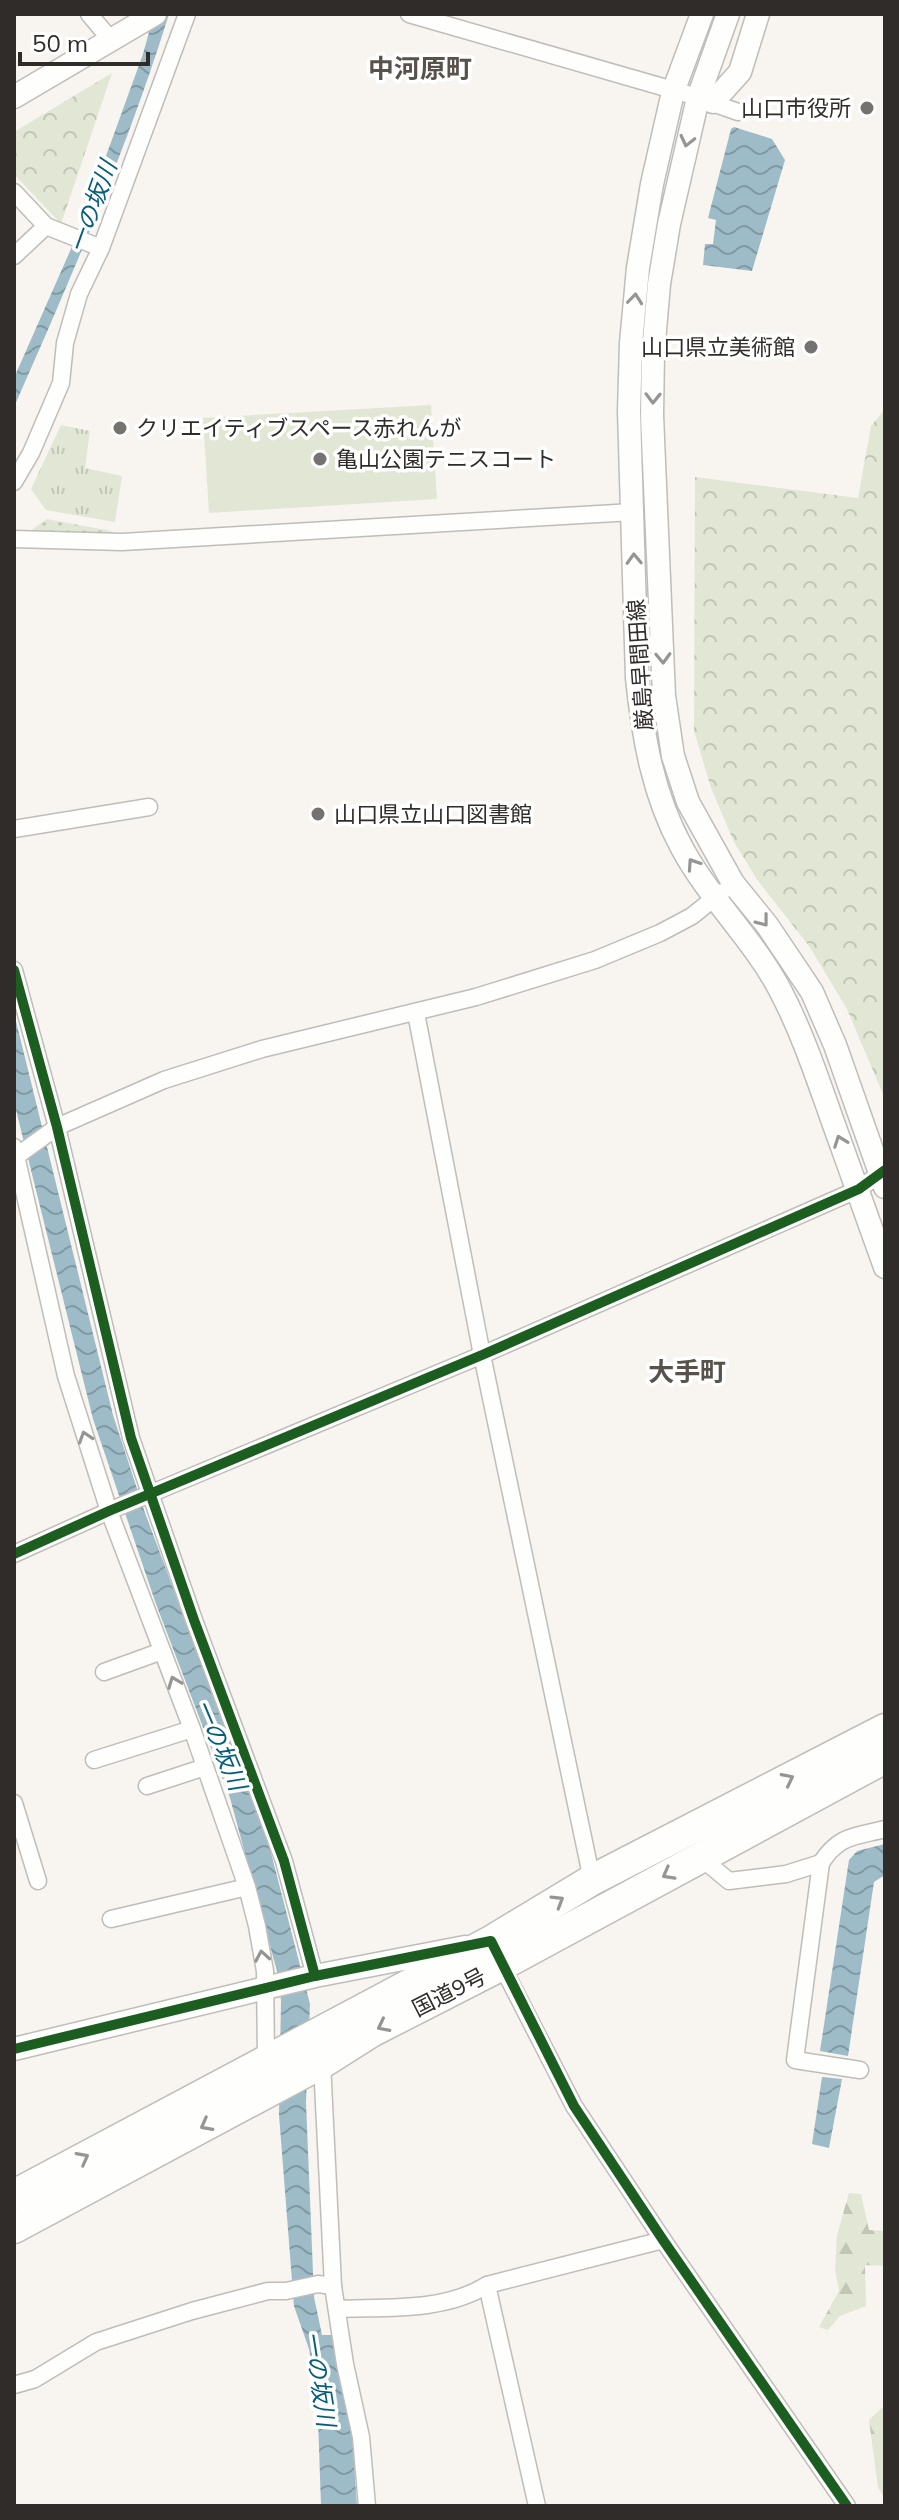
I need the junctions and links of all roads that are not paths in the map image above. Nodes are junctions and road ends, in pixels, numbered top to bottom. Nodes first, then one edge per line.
1 (89, 14) edge
2 (187, 14) edge
3 (409, 14) edge
4 (702, 14) edge
5 (728, 14) edge
6 (758, 14) edge
7 (152, 16) edge
8 (111, 40) junction
9 (673, 92) junction
10 (14, 97) edge
11 (706, 100) junction
12 (738, 112) dead end
13 (14, 192) edge
14 (46, 226) junction
15 (98, 247) junction
16 (14, 256) edge
17 (14, 482) edge
18 (633, 512) junction
19 (14, 539) edge
20 (149, 807) dead end
21 (14, 829) edge
22 (733, 883) junction
23 (716, 898) junction
24 (14, 970) edge
25 (416, 1013) junction
26 (54, 1130) junction
27 (17, 1154) edge
28 (883, 1177) edge
29 (859, 1189) junction
30 (885, 1267) edge
31 (482, 1355) junction
32 (145, 1496) junction
33 (113, 1510) junction
34 (14, 1554) edge
35 (162, 1651) junction
36 (104, 1672) dead end
37 (192, 1729) junction
38 (885, 1729) edge
39 (885, 1758) edge
40 (94, 1760) dead end
41 (205, 1767) junction
42 (147, 1786) dead end
43 (14, 1803) edge
44 (885, 1829) edge
45 (700, 1857) junction
46 (821, 1863) junction
47 (592, 1880) junction
48 (38, 1881) dead end
49 (247, 1887) junction
50 (111, 1919) dead end
51 (497, 1953) junction
52 (312, 1977) junction
53 (270, 1987) junction
54 (14, 2049) edge
55 (318, 2054) junction
56 (272, 2069) junction
57 (860, 2070) dead end
58 (14, 2195) edge
59 (14, 2228) edge
60 (663, 2240) junction
61 (326, 2285) junction
62 (487, 2285) junction
63 (337, 2309) junction
64 (14, 2385) edge
65 (367, 2506) edge
66 (537, 2506) edge
67 (847, 2506) edge

1 - 8 street
2 - 15 street
3 - 9 street
4 - 9 main road, 厳島早間田線
5 - 11 main road, 厳島早間田線
6 - 11 main road
7 - 8 main road
8 - 10 main road
9 - 11 street
18 -> 9 main road, 厳島早間田線
11 - 12 street
11 -> 22 main road, 厳島早間田線
13 - 14 street
14 - 15 street
14 - 16 street
15 - 17 street
18 - 19 street
23 -> 18 main road, 厳島早間田線
20 - 21 street
22 - 23 street
22 -> 28 main road, 厳島早間田線
23 - 25 street
29 -> 23 main road, 厳島早間田線
24 - 26 street
25 - 26 street
25 - 31 street
26 - 27 street
26 - 32 street
33 -> 27 street
28 - 29 street
29 - 30 main road, 厳島早間田線
29 - 31 street
31 - 32 street
31 - 47 street
32 - 33 street
32 - 52 street
33 - 34 street
33 - 35 street
35 - 36 street
37 -> 35 street
37 - 40 street
37 - 41 street
47 -> 38 highway, 国道9号
39 - 45 highway, 国道9号
41 - 42 street
41 - 49 street
43 - 48 street
44 - 46 street
45 - 46 street
45 -> 51 highway, 国道9号
46 - 57 street
51 -> 47 highway, 国道9号
49 - 50 street
53 -> 49 street
51 - 52 main road
51 - 55 highway, 国道9号
51 - 60 street
52 - 53 main road
53 - 54 main road
53 - 56 street
55 - 56 highway, 国道9号
55 - 61 street
58 -> 56 highway, 国道9号
56 -> 59 highway, 国道9号
60 - 62 street
60 - 67 street
61 - 63 street
61 - 64 street
62 - 63 street
62 - 66 street
63 - 65 street

